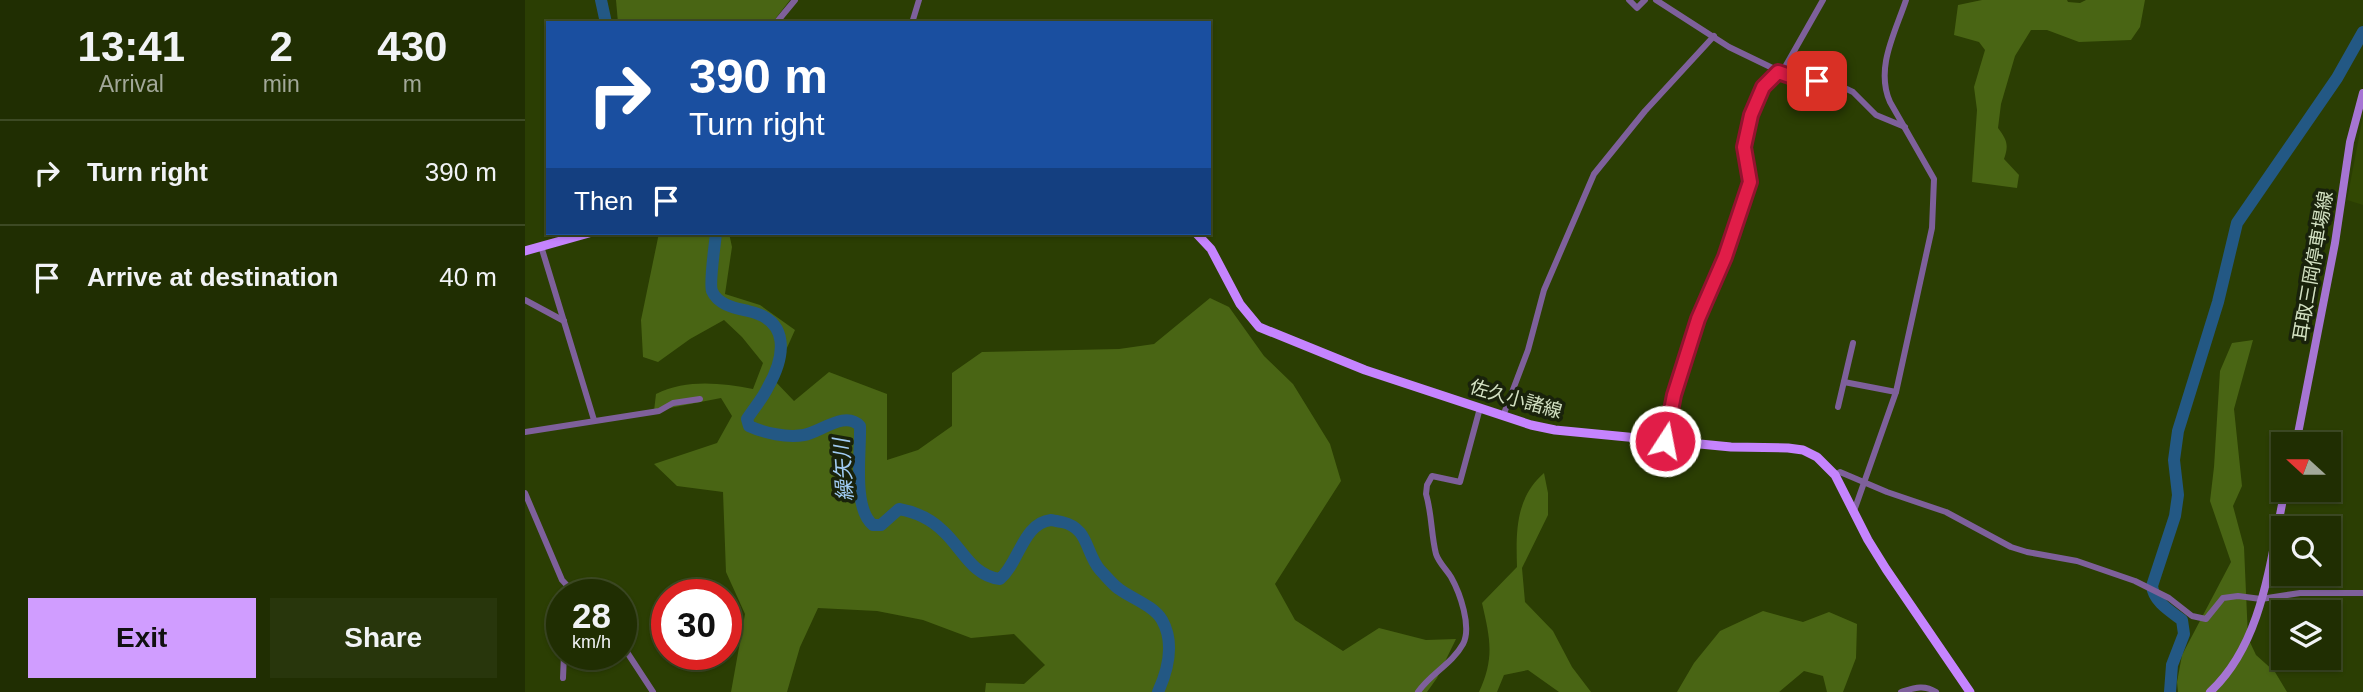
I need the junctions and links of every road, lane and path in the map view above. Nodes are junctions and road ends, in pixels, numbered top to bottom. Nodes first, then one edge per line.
1 (795, 0) edge
2 (919, 0) edge
3 (1629, 0) edge
4 (1645, 0) edge
5 (1656, 0) edge
6 (1823, 0) edge
7 (1906, 0) edge
8 (778, 21) edge
9 (913, 21) edge
10 (1714, 36) junction
11 (1778, 72) junction
12 (2363, 93) edge
13 (1905, 127) junction
14 (582, 235) edge
15 (1198, 235) edge
16 (541, 246) junction
17 (525, 251) edge
18 (525, 300) edge
19 (565, 321) junction
20 (1853, 342) dead end
21 (1844, 382) junction
22 (1896, 393) junction
23 (699, 399) dead end
24 (1838, 407) dead end
25 (1480, 408) junction
26 (1503, 416) junction
27 (594, 420) junction
28 (525, 432) edge
29 (2298, 432) edge
30 (1665, 441) junction
31 (1835, 475) junction
32 (1866, 481) junction
33 (525, 493) edge
34 (2282, 502) edge
35 (1854, 511) junction
36 (562, 579) edge
37 (2363, 593) edge
38 (2261, 599) junction
39 (637, 668) edge
40 (563, 670) edge
41 (563, 678) dead end
42 (653, 692) edge
43 (1418, 692) edge
44 (1901, 692) edge
45 (1936, 692) edge
46 (1970, 692) edge
47 (2210, 692) edge

1 - 8 street
2 - 9 street
3 - 4 street
5 - 10 street
6 - 11 street
7 - 13 street
10 - 11 street
10 - 26 street
11 - 13 street
11 - 30 street
12 - 29 main road, 耳取三岡停車場線
13 - 22 street
14 - 16 main road
15 - 25 main road, 佐久小諸線
16 - 17 main road
16 - 19 street
18 - 19 street
19 - 27 street
20 - 21 street
21 - 22 street
21 - 24 street
22 - 32 street
23 - 27 street
25 - 26 main road, 佐久小諸線
25 - 43 street
26 - 30 main road, 佐久小諸線
27 - 28 street
30 - 31 main road, 佐久小諸線
31 - 32 street
31 - 35 main road, 佐久小諸線
32 - 35 street
32 - 38 street
33 - 36 street
34 - 38 main road
35 - 46 main road, 佐久小諸線
37 - 38 street
38 - 47 main road
39 - 42 street
40 - 41 street
44 - 45 street

